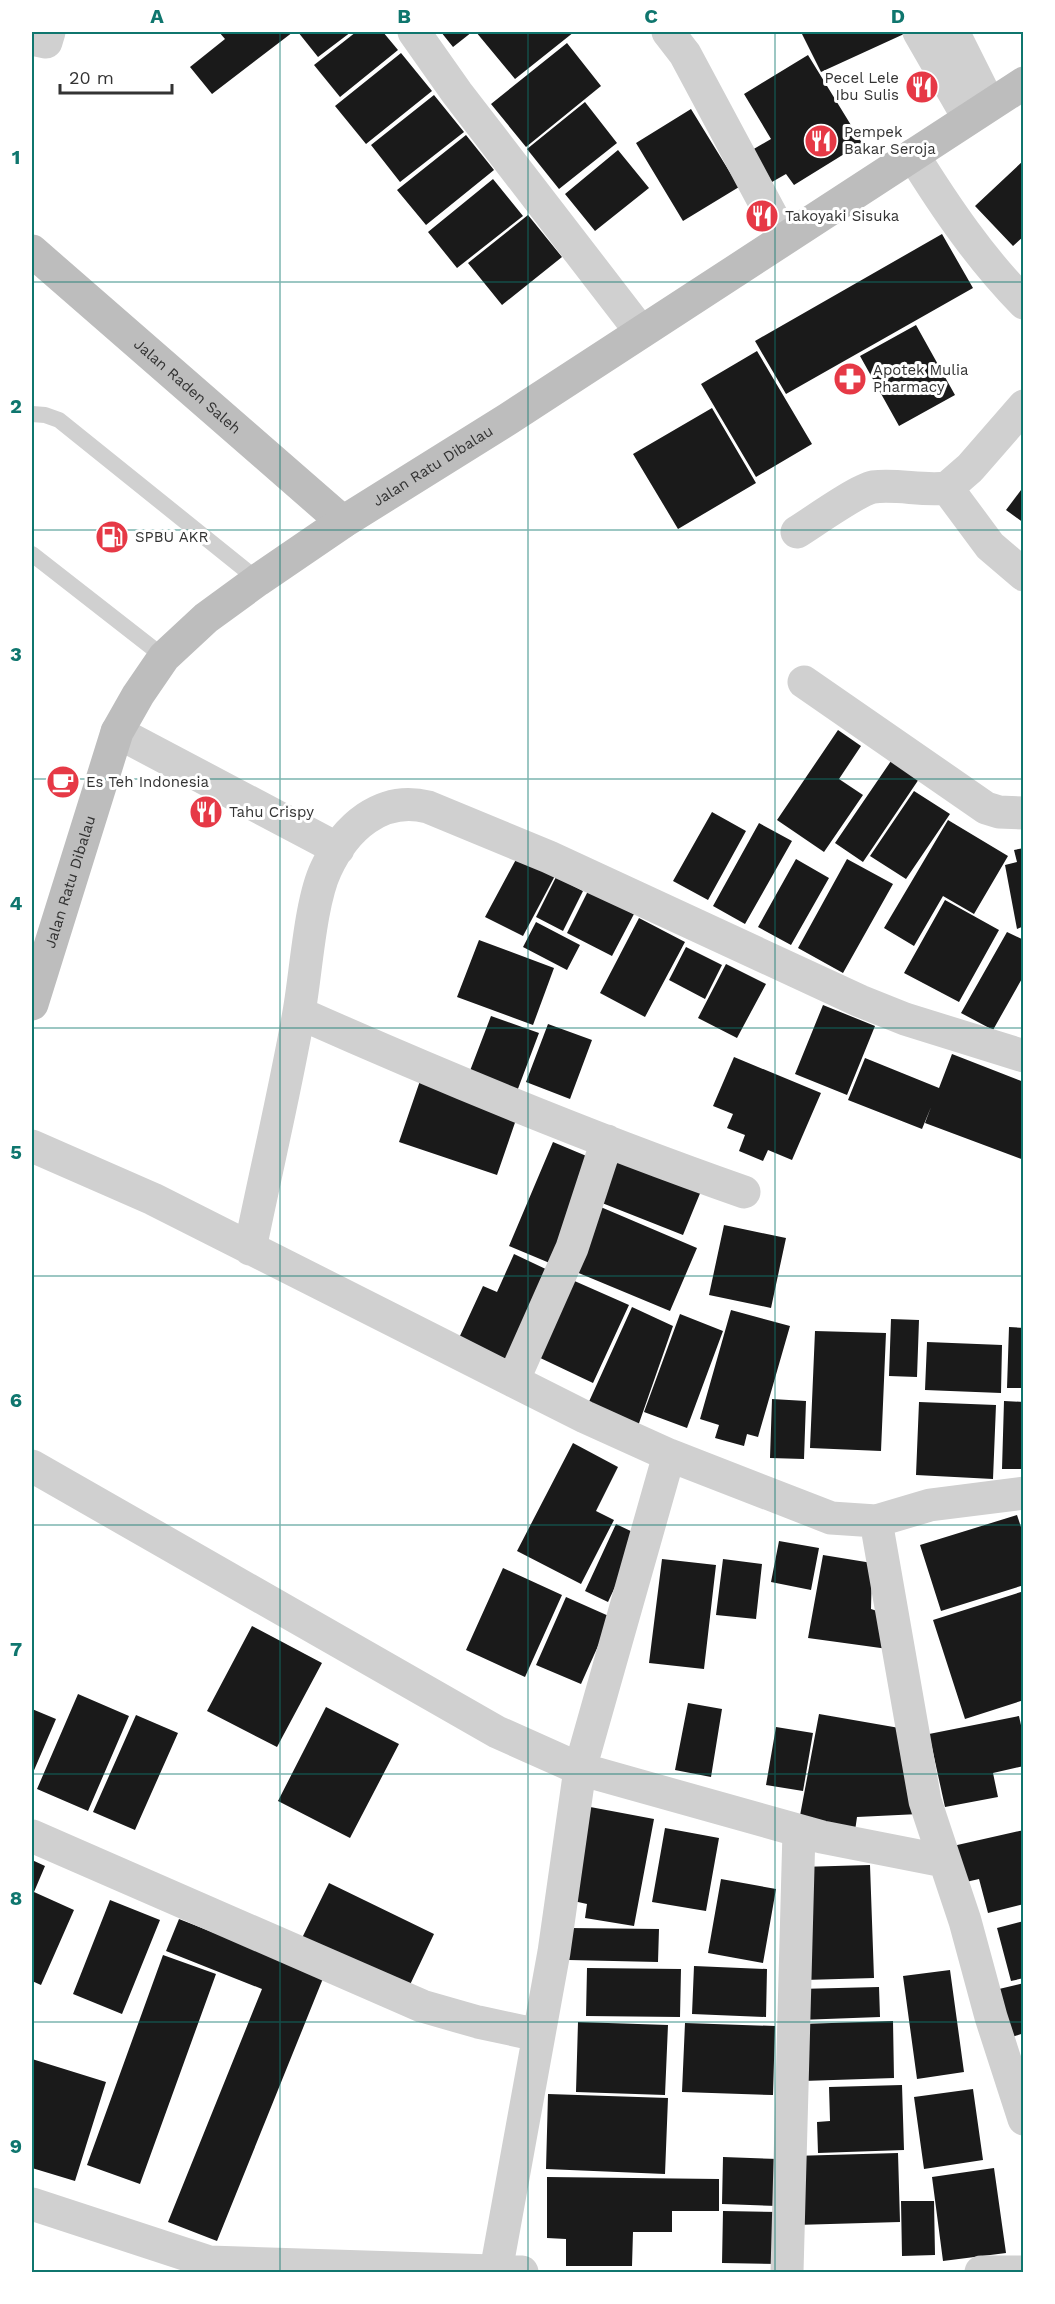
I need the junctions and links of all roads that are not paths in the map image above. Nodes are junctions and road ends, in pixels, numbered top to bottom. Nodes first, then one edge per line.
1 (49, 32) edge
2 (414, 32) edge
3 (668, 32) edge
4 (919, 32) edge
5 (953, 32) edge
6 (32, 39) edge
7 (1023, 83) edge
8 (979, 110) junction
9 (913, 155) junction
10 (783, 237) junction
11 (32, 251) edge
12 (1023, 303) edge
13 (640, 332) junction
14 (1023, 406) edge
15 (32, 414) edge
16 (947, 488) junction
17 (343, 522) junction
18 (797, 532) dead end
19 (32, 555) edge
20 (1023, 575) edge
21 (258, 580) junction
22 (165, 657) junction
23 (804, 682) dead end
24 (117, 732) junction
25 (1023, 813) edge
26 (338, 849) junction
27 (32, 1004) edge
28 (299, 1013) junction
29 (1023, 1056) edge
30 (607, 1141) junction
31 (32, 1146) edge
32 (744, 1192) dead end
33 (249, 1249) junction
34 (513, 1381) junction
35 (669, 1455) junction
36 (32, 1466) edge
37 (1023, 1493) edge
38 (876, 1521) junction
39 (580, 1769) junction
40 (799, 1831) junction
41 (32, 1836) edge
42 (944, 1861) junction
43 (538, 2035) junction
44 (1023, 2119) edge
45 (32, 2204) edge
46 (209, 2267) edge
47 (487, 2271) edge
48 (787, 2272) edge
49 (981, 2272) edge
50 (1023, 2272) edge

1 - 6 street
2 - 13 street
3 - 10 street
4 - 8 street
5 - 8 street
7 - 8 main road, Jalan Ratu Dibalau
8 - 9 main road, Jalan Ratu Dibalau
9 - 10 main road, Jalan Ratu Dibalau
9 - 12 street
10 - 13 main road, Jalan Ratu Dibalau
11 - 17 main road, Jalan Raden Saleh
13 - 17 main road, Jalan Ratu Dibalau
14 - 16 street
15 - 21 lane
16 - 18 street
16 - 20 street
17 - 21 main road, Jalan Ratu Dibalau
19 - 22 lane
21 - 22 main road, Jalan Ratu Dibalau
22 - 24 main road, Jalan Ratu Dibalau
23 - 25 street
24 - 26 street
24 - 27 main road, Jalan Ratu Dibalau
26 - 28 street
26 - 29 street
28 - 30 street
28 - 33 street
30 - 32 street
30 - 34 street
31 - 33 street
33 - 34 street
34 - 35 street
35 - 38 street
35 - 39 street
36 - 39 street
37 - 38 street
38 - 42 street
39 - 40 street
39 - 43 street
40 - 42 street
40 - 48 street
41 - 43 street
42 - 44 street
43 - 47 street
45 - 46 street
46 - 47 street
49 - 50 street

